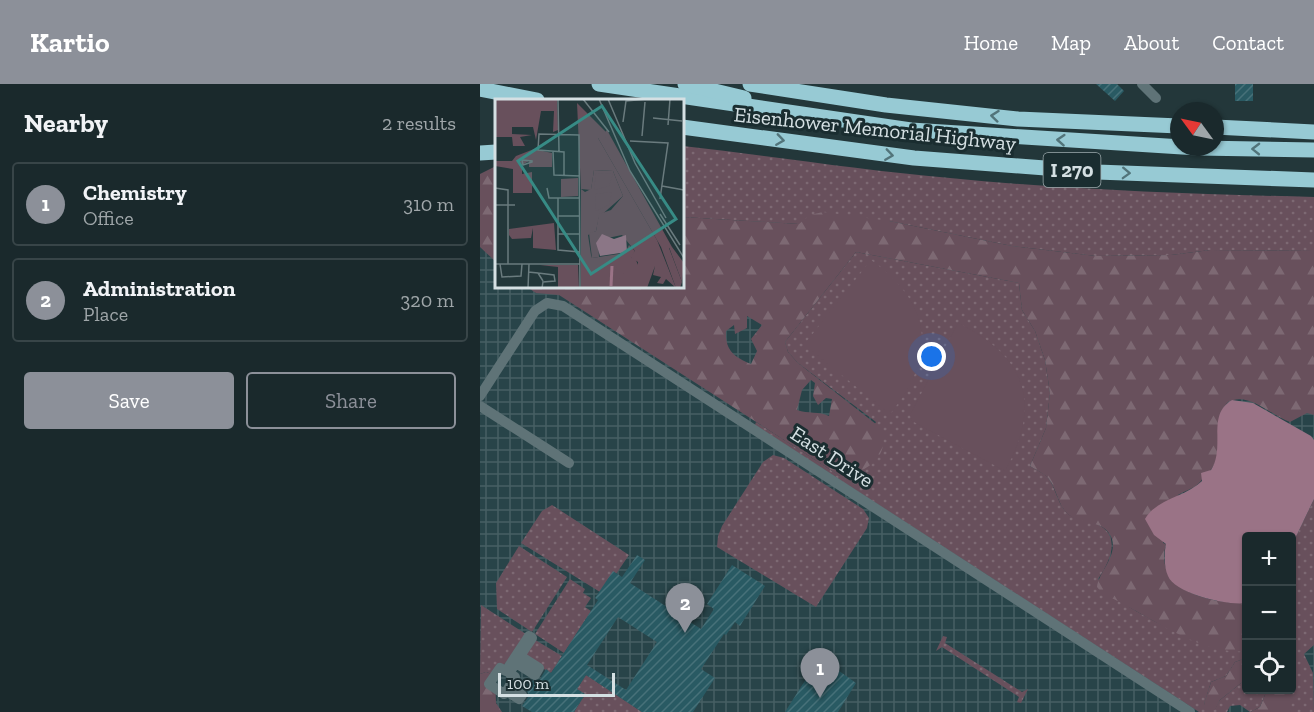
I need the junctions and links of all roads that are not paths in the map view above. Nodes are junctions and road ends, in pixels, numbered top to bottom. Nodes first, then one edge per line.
1 (599, 84) edge
2 (685, 84) edge
3 (750, 84) edge
4 (1142, 84) edge
5 (480, 89) edge
6 (1156, 98) dead end
7 (532, 99) edge
8 (835, 119) junction
9 (1170, 126) edge
10 (684, 127) edge
11 (1224, 127) edge
12 (1314, 132) edge
13 (729, 134) junction
14 (684, 135) edge
15 (1314, 150) edge
16 (495, 152) edge
17 (480, 153) edge
18 (1314, 180) edge
19 (480, 396) edge
20 (480, 406) edge
21 (569, 463) dead end
22 (489, 684) joint
23 (1190, 712) edge

1 - 8 highway, I 270
2 - 8 highway
9 -> 3 highway, I 270
4 - 6 street
5 - 7 highway
15 -> 8 highway, I 270
10 - 13 highway, Eisenhower Memorial Highway / I 270
11 - 12 highway
13 - 14 highway
13 -> 18 highway, Eisenhower Memorial Highway / I 270
16 - 17 highway
19 - 23 street, East Drive
20 - 21 street
22 - 22 street

